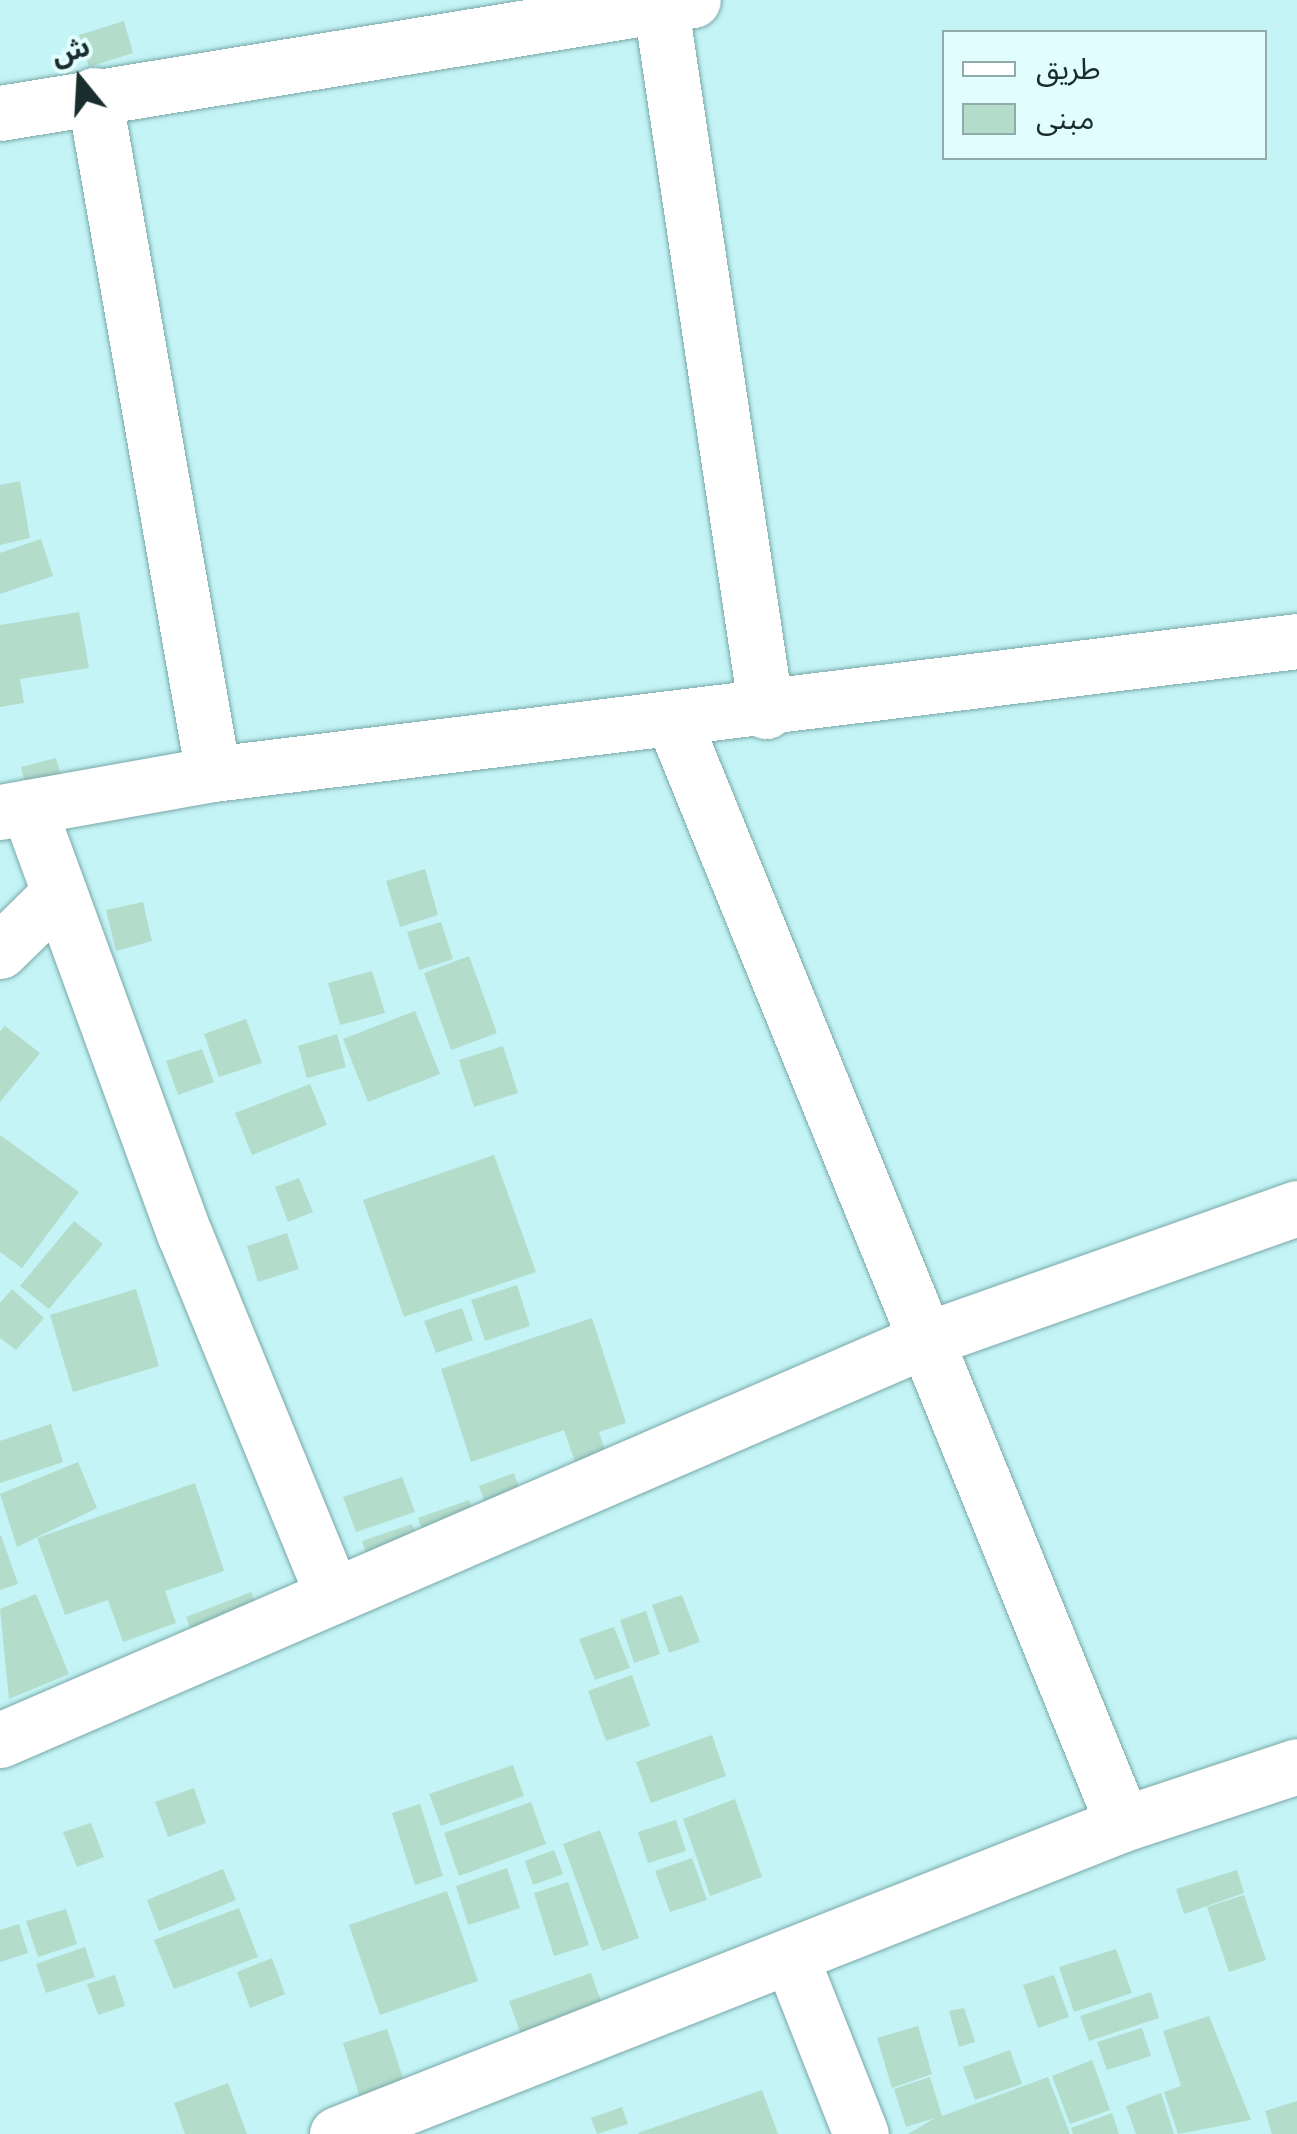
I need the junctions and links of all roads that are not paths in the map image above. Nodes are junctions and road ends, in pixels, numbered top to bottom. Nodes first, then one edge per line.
1 (677, 4) edge
2 (94, 95) junction
3 (0, 113) edge
4 (1297, 641) edge
5 (766, 711) junction
6 (673, 720) junction
7 (213, 774) junction
8 (14, 809) edge
9 (59, 892) junction
10 (0, 951) edge
11 (1297, 1208) edge
12 (930, 1338) junction
13 (332, 1596) junction
14 (0, 1740) edge
15 (1297, 1766) edge
16 (1123, 1824) junction
17 (792, 1960) junction
18 (337, 2134) edge
19 (861, 2134) edge

1 - 2 street
1 - 5 street
2 - 3 street
2 - 7 street
4 - 5 street
5 - 6 street
6 - 7 street
6 - 12 street
7 - 8 street
8 - 9 street
9 - 10 street
9 - 13 street
11 - 12 street
12 - 13 street
12 - 16 street
13 - 14 street
15 - 16 street
16 - 17 street
17 - 18 street
17 - 19 street

